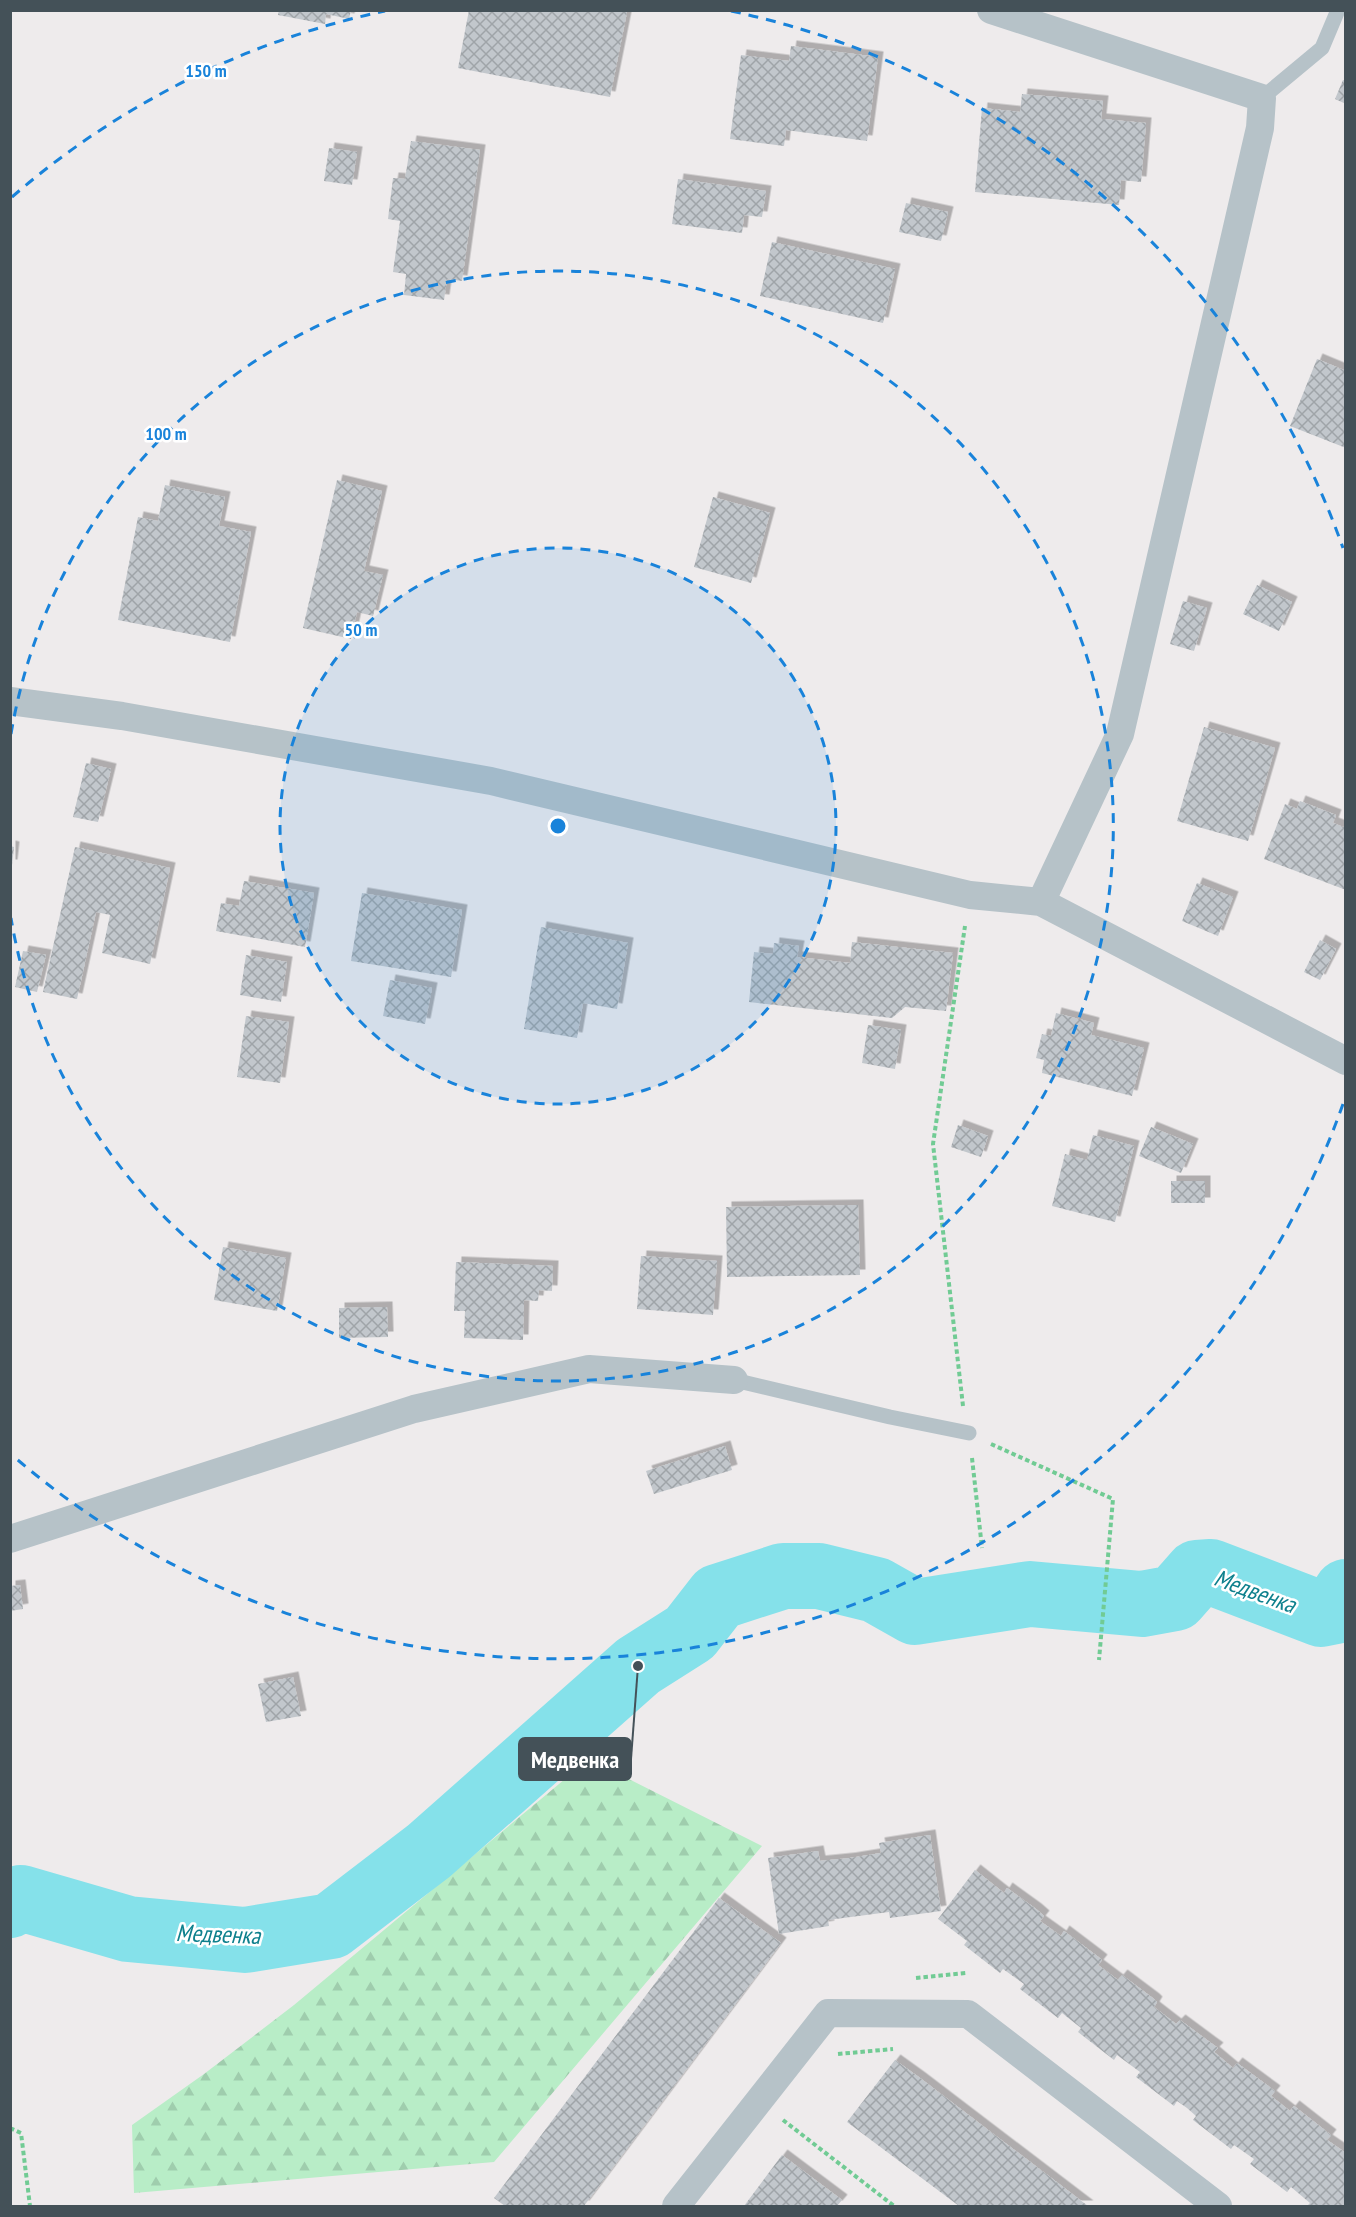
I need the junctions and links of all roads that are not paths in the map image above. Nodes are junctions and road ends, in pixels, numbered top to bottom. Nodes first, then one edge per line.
1 (991, 10) edge
2 (1338, 10) edge
3 (1262, 98) junction
4 (10, 701) edge
5 (1041, 902) junction
6 (1346, 1061) edge
7 (734, 1380) joint
8 (969, 1433) road end
9 (10, 1539) edge
10 (676, 2206) edge
11 (1218, 2206) edge

1 - 3 street
2 - 3 lane
3 - 5 street
4 - 5 street
5 - 6 street
7 - 8 lane
7 - 9 street
10 - 11 street

